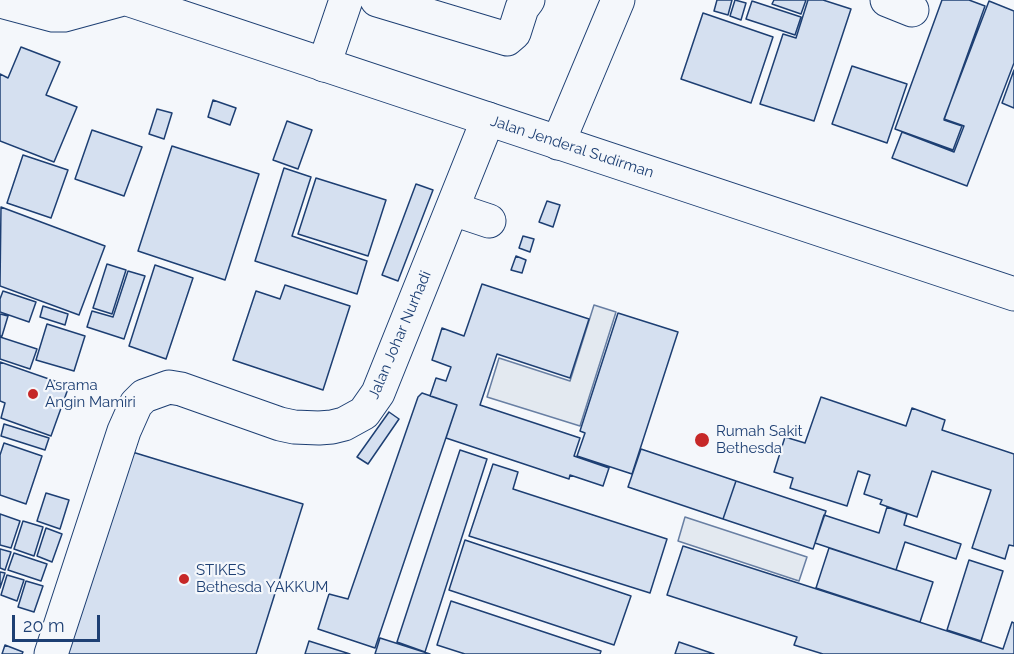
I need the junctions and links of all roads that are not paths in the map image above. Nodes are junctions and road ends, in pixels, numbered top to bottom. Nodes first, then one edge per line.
1 (119, 0) edge
2 (130, 0) edge
3 (346, 0) edge
4 (377, 0) edge
5 (528, 0) edge
6 (618, 0) edge
7 (0, 1) edge
8 (324, 65) junction
9 (488, 119) junction
10 (558, 143) junction
11 (453, 209) junction
12 (489, 221) dead end
13 (1014, 294) edge
14 (51, 654) edge

1 - 7 main road
2 - 8 main road, Jalan Jenderal Sudirman
3 - 8 main road
4 - 5 main road
6 - 10 main road
8 - 9 main road, Jalan Jenderal Sudirman
9 - 10 main road, Jalan Jenderal Sudirman
9 - 11 main road, Jalan Johar Nurhadi
10 - 13 main road, Jalan Jenderal Sudirman
11 - 12 main road
11 - 14 main road, Jalan Johar Nurhadi

